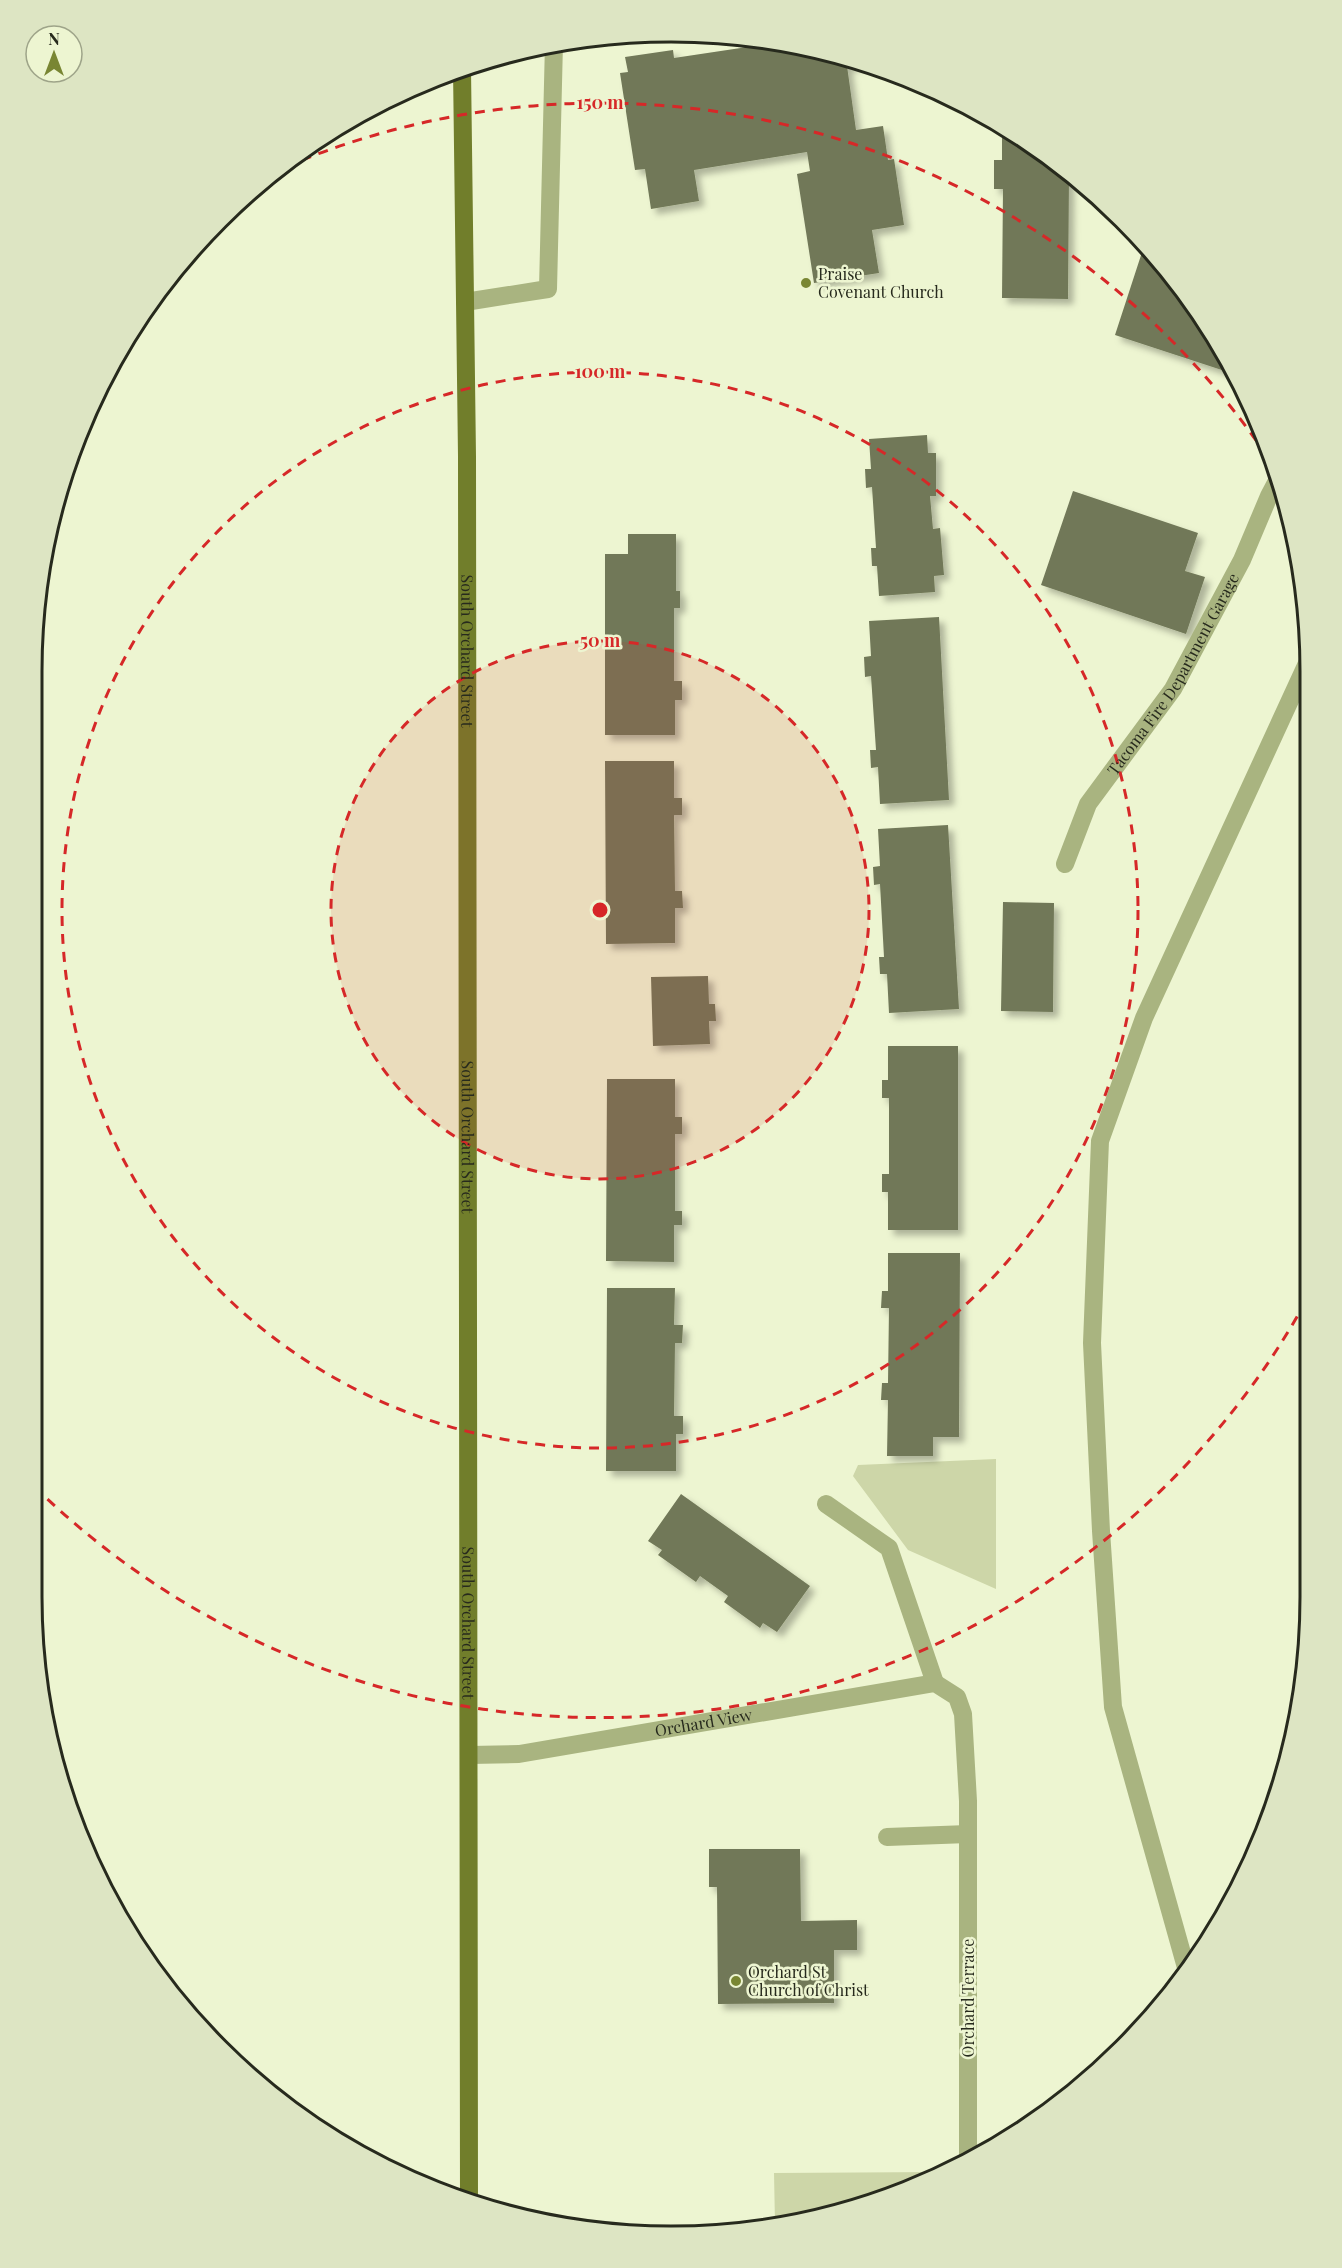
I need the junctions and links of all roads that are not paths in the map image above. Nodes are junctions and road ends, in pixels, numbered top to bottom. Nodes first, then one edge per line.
1 (554, 53) edge
2 (462, 78) edge
3 (465, 302) junction
4 (1273, 488) edge
5 (1300, 678) edge
6 (1065, 864) dead end
7 (826, 1504) dead end
8 (934, 1683) junction
9 (470, 1755) junction
10 (968, 1834) junction
11 (887, 1837) dead end
12 (1184, 1960) edge
13 (968, 2151) edge
14 (469, 2193) edge

1 - 3 street
2 - 3 main road, South Orchard Street
3 - 9 main road, South Orchard Street
4 - 6 street, Tacoma Fire Department Garage
5 - 12 street
7 - 8 street
8 - 9 street, Orchard View
8 - 10 street, Orchard Terrace
9 - 14 main road, South Orchard Street
10 - 11 street
10 - 13 street, Orchard Terrace

